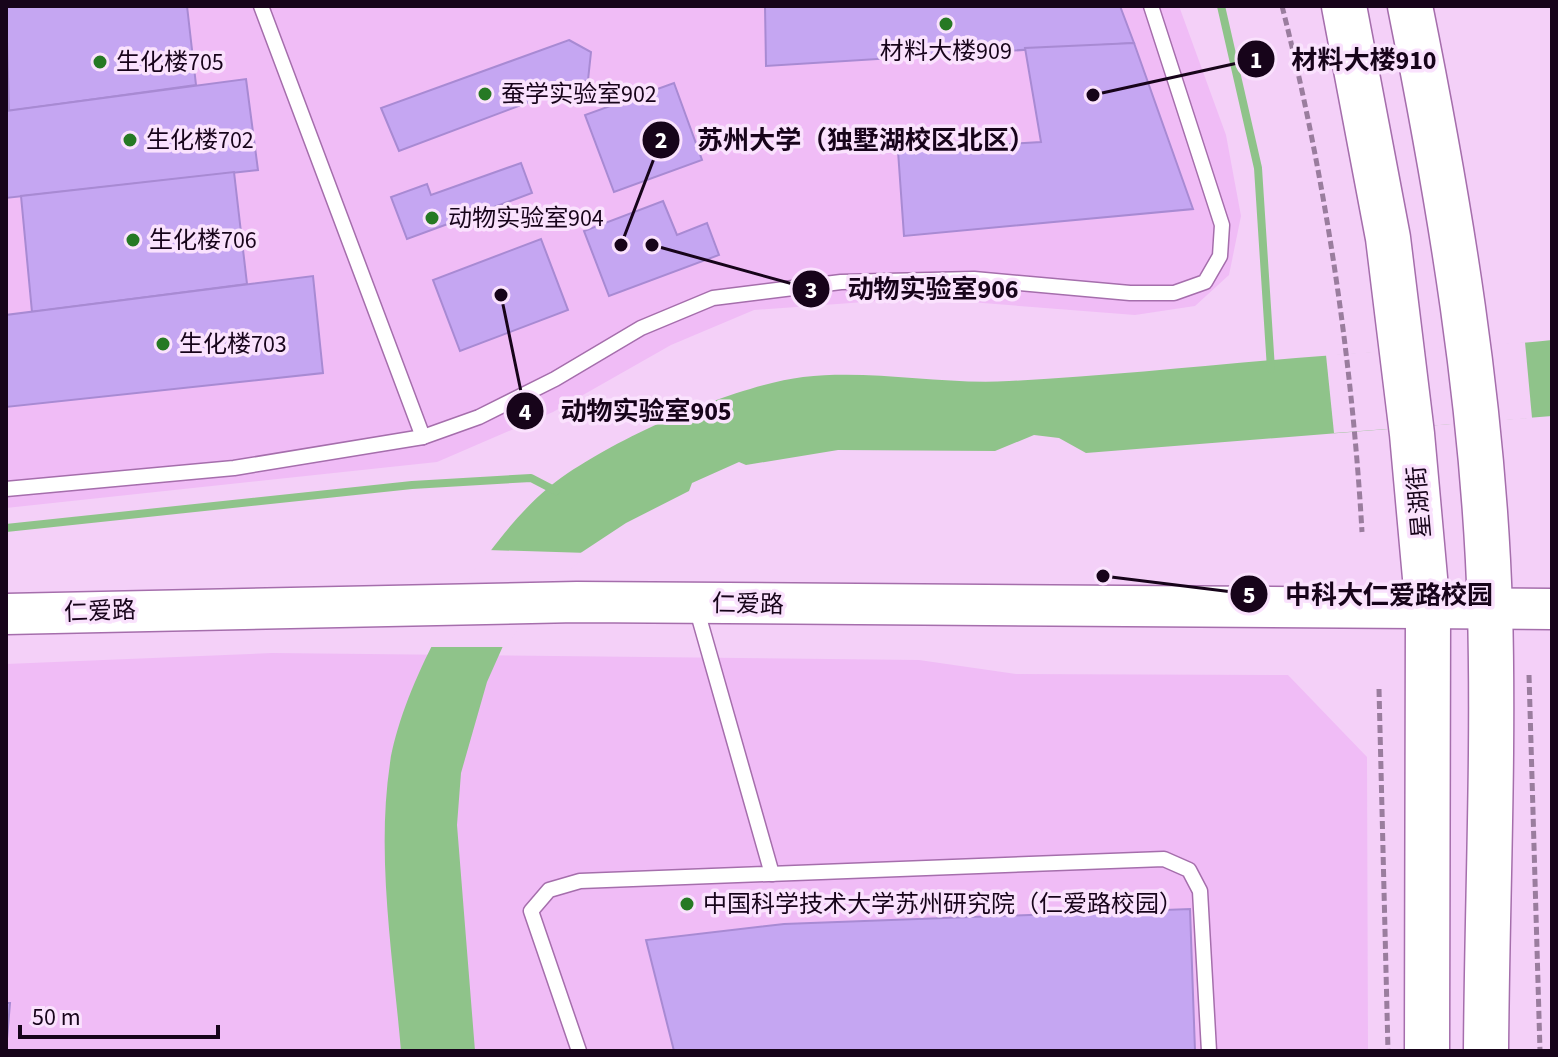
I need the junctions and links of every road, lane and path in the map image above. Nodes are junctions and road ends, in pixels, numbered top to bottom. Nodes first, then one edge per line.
1 (261, 6) edge
2 (1151, 6) edge
3 (1282, 6) edge
4 (1344, 6) edge
5 (1410, 6) edge
6 (423, 437) junction
7 (6, 489) edge
8 (1362, 532) dead end
9 (694, 603) junction
10 (1552, 609) edge
11 (1490, 610) junction
12 (1428, 611) junction
13 (6, 614) edge
14 (1529, 675) dead end
15 (1379, 689) dead end
16 (772, 874) junction
17 (579, 1051) edge
18 (1209, 1051) edge
19 (1388, 1051) edge
20 (1427, 1051) edge
21 (1486, 1051) edge
22 (1540, 1051) edge

1 - 6 lane
2 - 6 lane
3 - 8 path
4 - 12 main road, 星湖街
5 - 11 main road
6 - 7 lane
9 - 12 main road, 仁爱路
9 - 13 main road, 仁爱路
9 - 16 lane
10 - 11 main road, 仁爱路
11 - 12 main road, 仁爱路
11 - 21 main road
12 - 20 main road, 星湖街
14 - 22 path
15 - 19 path
16 - 17 lane
16 - 18 lane

